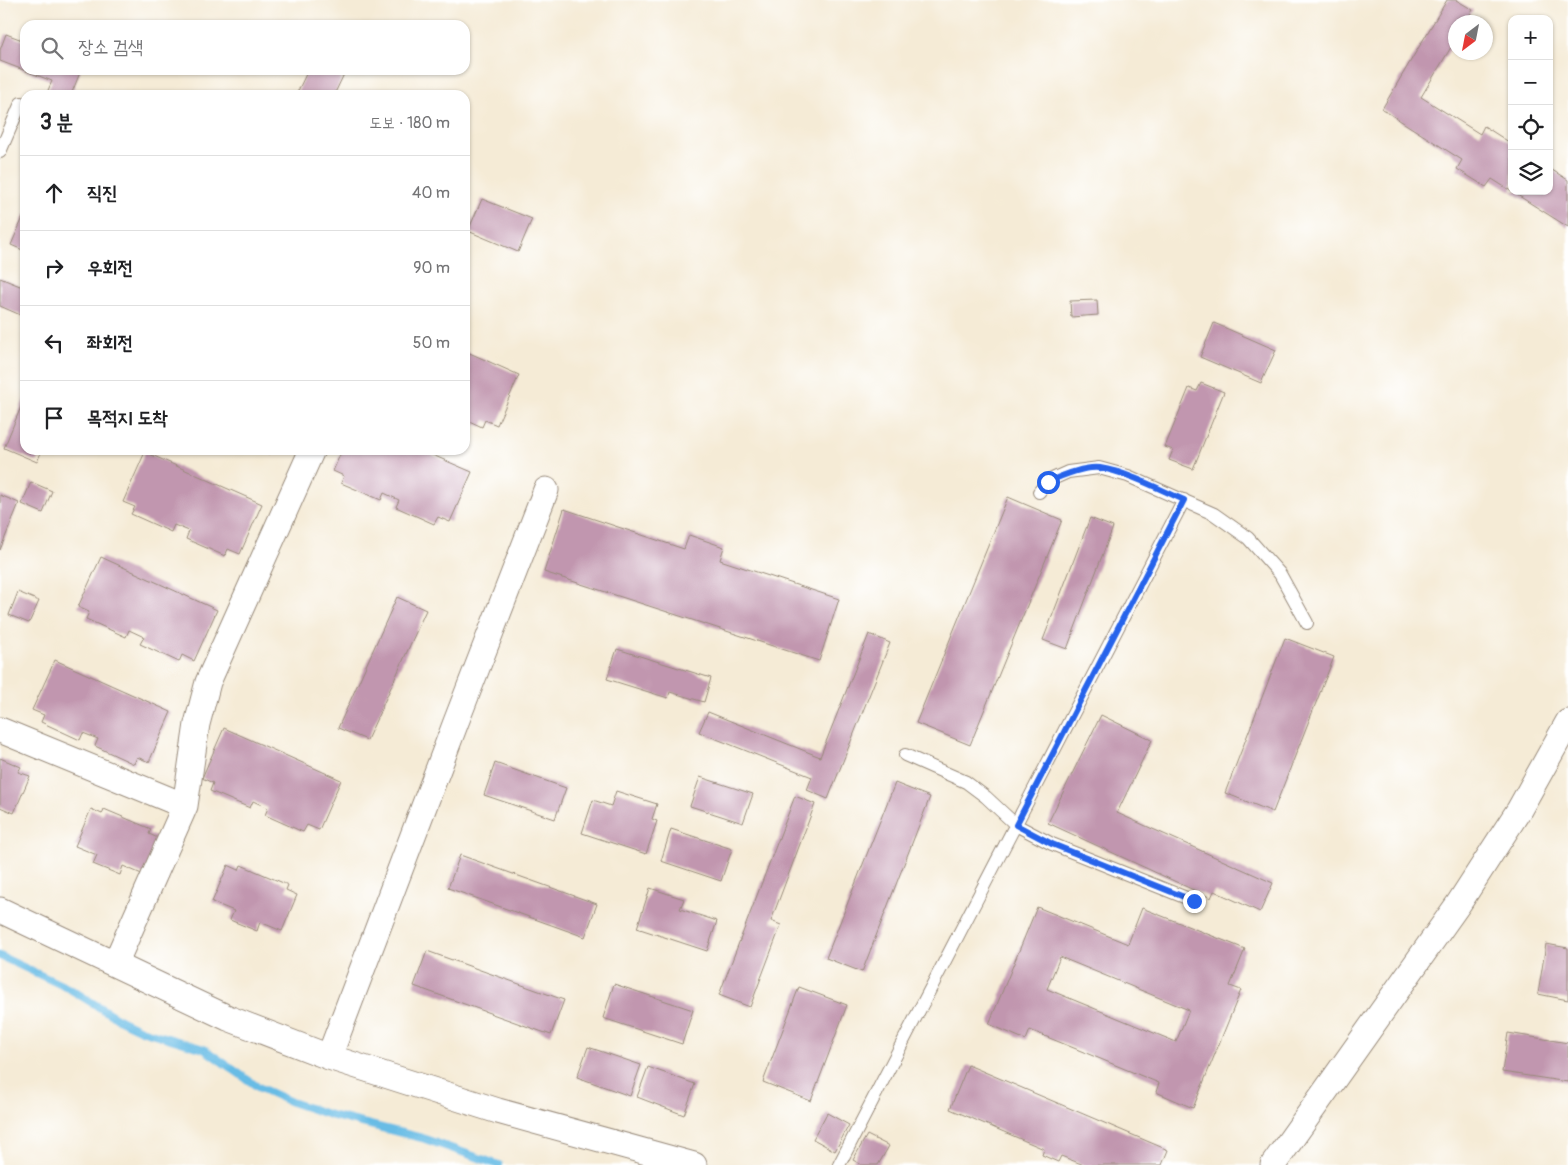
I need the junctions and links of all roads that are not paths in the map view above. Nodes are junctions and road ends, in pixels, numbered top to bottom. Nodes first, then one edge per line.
1 (20, 105) edge
2 (0, 152) edge
3 (310, 455) edge
4 (546, 490) dead end
5 (1039, 492) dead end
6 (1184, 500) junction
7 (1307, 623) dead end
8 (1568, 722) edge
9 (0, 730) edge
10 (905, 755) dead end
11 (185, 806) junction
12 (1016, 825) junction
13 (1194, 901) dead end
14 (0, 910) edge
15 (115, 964) junction
16 (329, 1057) junction
17 (694, 1165) edge
18 (839, 1165) edge
19 (1273, 1165) edge

1 - 2 lane
3 - 11 street
4 - 16 street
5 - 6 lane
6 - 7 lane
6 - 12 lane
8 - 19 street
9 - 11 street
10 - 12 lane
11 - 15 street
12 - 13 lane
12 - 18 lane
14 - 15 street
15 - 16 street
16 - 17 street

